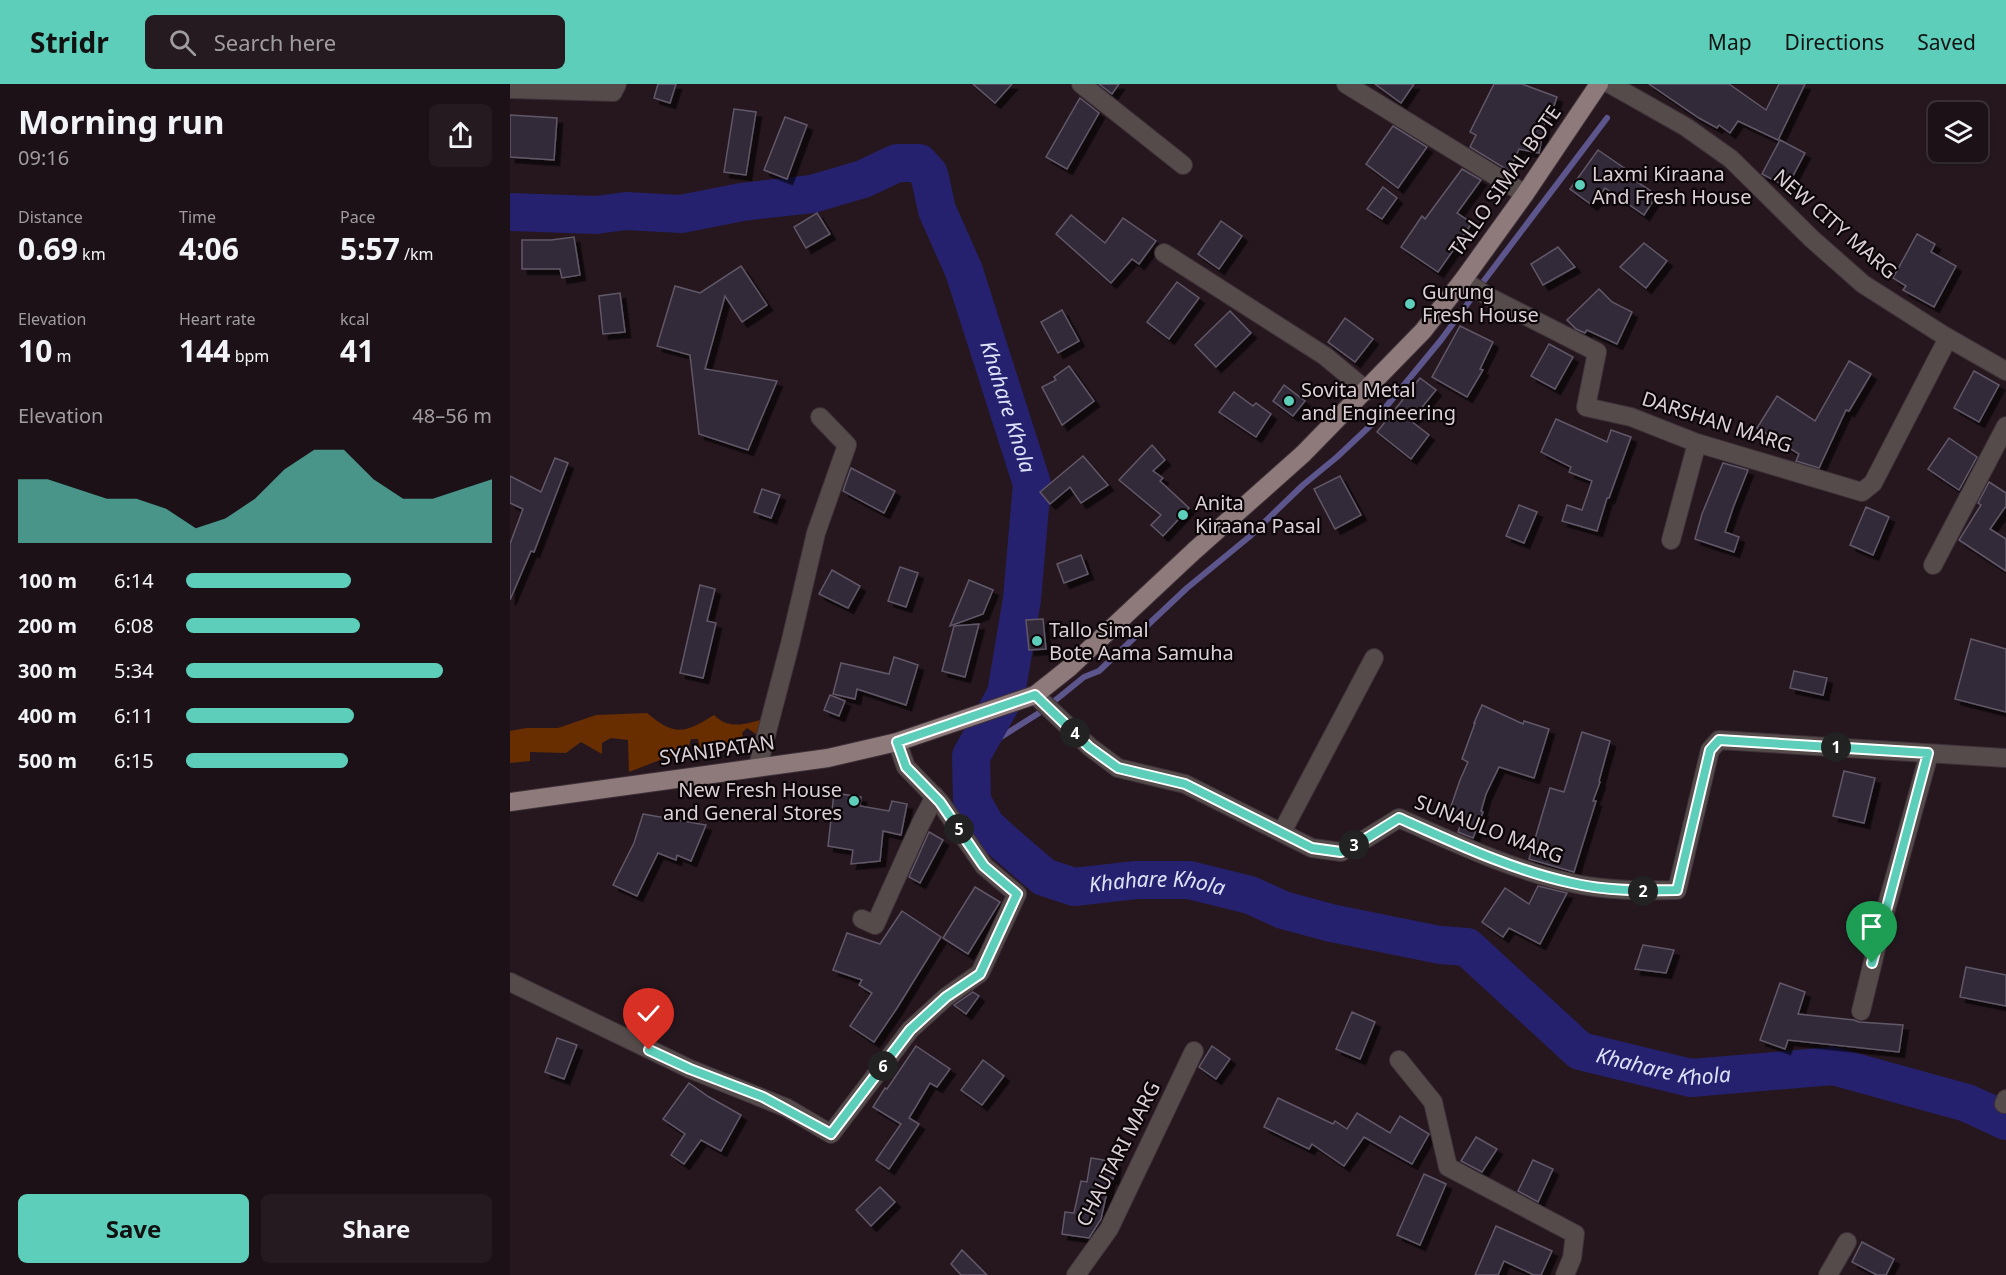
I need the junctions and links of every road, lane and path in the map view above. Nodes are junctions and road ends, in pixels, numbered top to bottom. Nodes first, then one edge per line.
1 (617, 84) edge
2 (1081, 84) edge
3 (1346, 84) edge
4 (1599, 84) edge
5 (1610, 84) edge
6 (510, 88) edge
7 (1183, 165) dead end
8 (1525, 194) junction
9 (1164, 253) dead end
10 (1463, 280) junction
11 (1948, 338) junction
12 (2006, 371) edge
13 (1367, 391) junction
14 (820, 417) dead end
15 (2006, 426) edge
16 (1697, 443) junction
17 (1671, 540) dead end
18 (1933, 565) dead end
19 (1374, 658) dead end
20 (1035, 695) junction
21 (927, 733) joint
22 (897, 742) junction
23 (1929, 754) junction
24 (2006, 758) edge
25 (758, 766) junction
26 (935, 796) junction
27 (510, 802) edge
28 (1282, 832) junction
29 (862, 919) dead end
30 (510, 982) edge
31 (1861, 1011) dead end
32 (1194, 1051) dead end
33 (1399, 1060) dead end
34 (1847, 1242) dead end
35 (1076, 1275) edge
36 (1565, 1275) edge
37 (1827, 1275) edge

1 - 6 street
2 - 7 street
3 - 8 street
4 - 8 main road, TALLO SIMAL BOTE
5 - 11 street, NEW CITY MARG
8 - 10 main road, TALLO SIMAL BOTE
9 - 13 street
10 - 13 main road, TALLO SIMAL BOTE
10 - 16 street, DARSHAN MARG
11 - 12 street, NEW CITY MARG
11 - 16 street, DARSHAN MARG
13 - 20 main road, TALLO SIMAL BOTE
14 - 25 street
15 - 18 street
16 - 17 street
19 - 28 street
20 - 21 main road, TALLO SIMAL BOTE
20 - 28 street, SUNAULO MARG
21 - 22 main road, SYANIPATAN
22 - 25 main road, SYANIPATAN
22 - 26 street
23 - 24 street, SUNAULO MARG
23 - 28 street, SUNAULO MARG
23 - 31 street
25 - 27 main road, SYANIPATAN
26 - 29 street
26 - 30 street
32 - 35 street, CHAUTARI MARG
33 - 36 street
34 - 37 street

